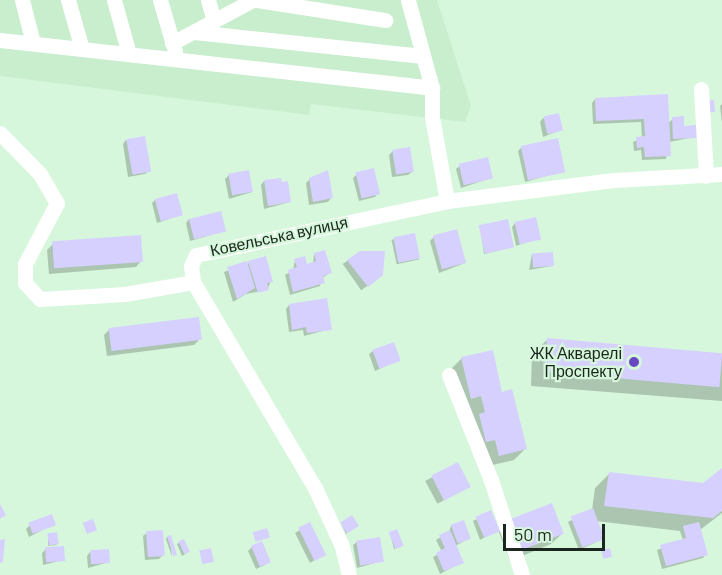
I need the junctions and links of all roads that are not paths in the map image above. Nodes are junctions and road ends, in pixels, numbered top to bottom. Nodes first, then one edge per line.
1 (22, 0) edge
2 (68, 0) edge
3 (114, 0) edge
4 (160, 0) edge
5 (208, 0) edge
6 (255, 0) edge
7 (408, 0) edge
8 (385, 20) dead end
9 (214, 21) junction
10 (194, 32) junction
11 (0, 40) edge
12 (33, 43) junction
13 (172, 43) junction
14 (82, 49) junction
15 (129, 54) junction
16 (423, 56) junction
17 (177, 60) junction
18 (432, 88) junction
19 (701, 89) dead end
20 (0, 133) edge
21 (722, 174) edge
22 (706, 176) junction
23 (447, 201) junction
24 (194, 282) junction
25 (449, 375) dead end
26 (350, 575) edge
27 (522, 575) edge

1 - 12 street
2 - 14 street
3 - 15 street
4 - 13 street
5 - 9 street
6 - 8 street
6 - 9 street
7 - 16 street
9 - 10 street
10 - 13 street
10 - 16 street
11 - 12 street
12 - 14 street
13 - 17 street
14 - 15 street
15 - 17 street
16 - 18 street
17 - 18 street
18 - 23 street
19 - 22 street
20 - 24 street
21 - 22 street, Ковельська вулиця
22 - 23 street, Ковельська вулиця
23 - 24 street, Ковельська вулиця
24 - 26 street
25 - 27 street

